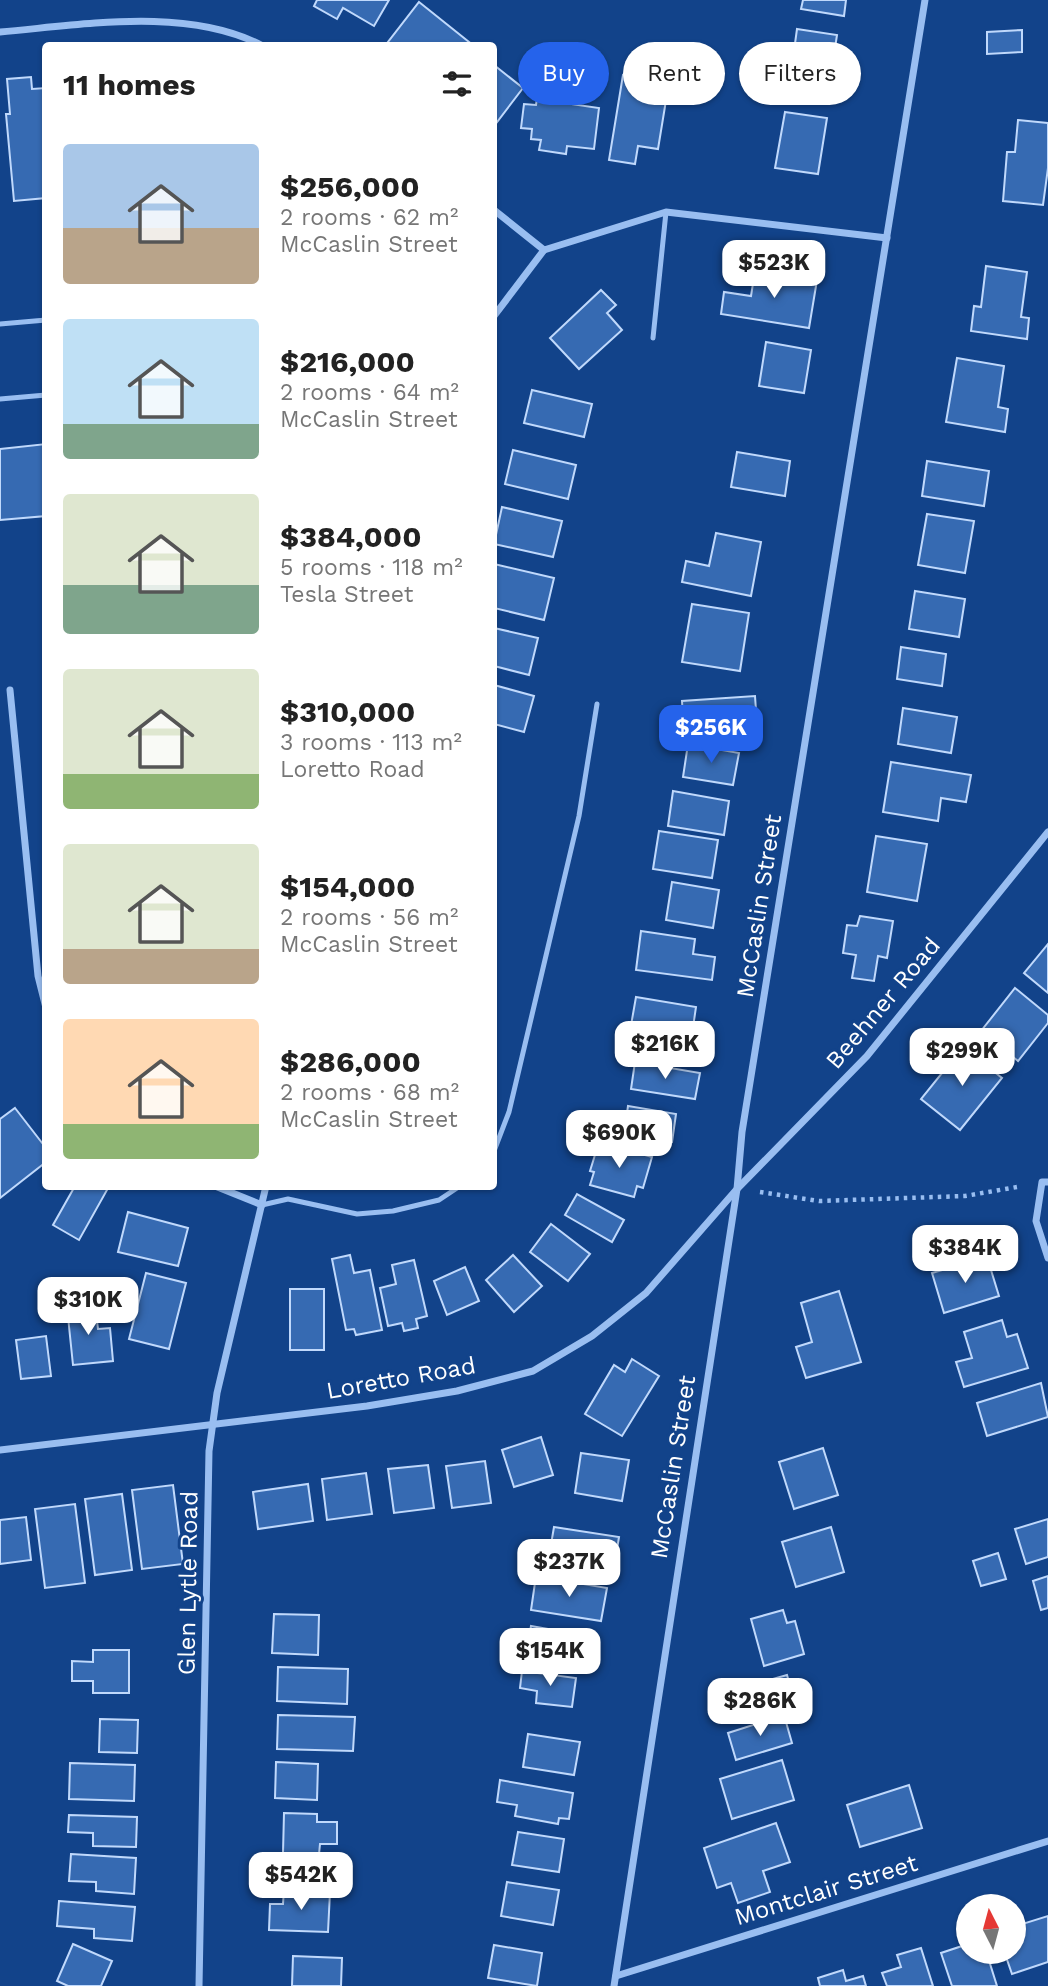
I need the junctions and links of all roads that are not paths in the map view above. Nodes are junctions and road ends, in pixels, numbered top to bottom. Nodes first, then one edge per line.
1 (925, 0) edge
2 (0, 32) edge
3 (251, 42) edge
4 (497, 212) edge
5 (666, 212) junction
6 (887, 238) junction
7 (544, 250) junction
8 (497, 312) edge
9 (42, 320) edge
10 (0, 324) edge
11 (653, 338) dead end
12 (42, 395) edge
13 (0, 400) edge
14 (10, 690) dead end
15 (597, 704) dead end
16 (1048, 832) edge
17 (42, 992) edge
18 (497, 1147) edge
19 (1048, 1173) edge
20 (1045, 1182) edge
21 (737, 1189) junction
22 (225, 1190) edge
23 (265, 1190) edge
24 (454, 1190) edge
25 (262, 1205) junction
26 (1048, 1258) edge
27 (213, 1423) junction
28 (0, 1450) edge
29 (1048, 1840) edge
30 (616, 1976) junction
31 (199, 1986) edge
32 (614, 1986) edge

1 - 6 street, McCaslin Street
2 - 3 street
4 - 7 street
5 - 6 street
5 - 7 street
5 - 11 lane
6 - 21 street, McCaslin Street
7 - 8 street
9 - 10 lane
12 - 13 lane
14 - 17 street
15 - 18 lane
16 - 21 street, Beehner Road
19 - 20 lane
20 - 26 street
21 - 27 street, Loretto Road
21 - 30 street, McCaslin Street
22 - 25 street
23 - 25 street, Glen Lytle Road
24 - 25 lane
25 - 27 street, Glen Lytle Road
27 - 28 street, Loretto Road
27 - 31 street, Glen Lytle Road
29 - 30 street, Montclair Street
30 - 32 street, McCaslin Street

